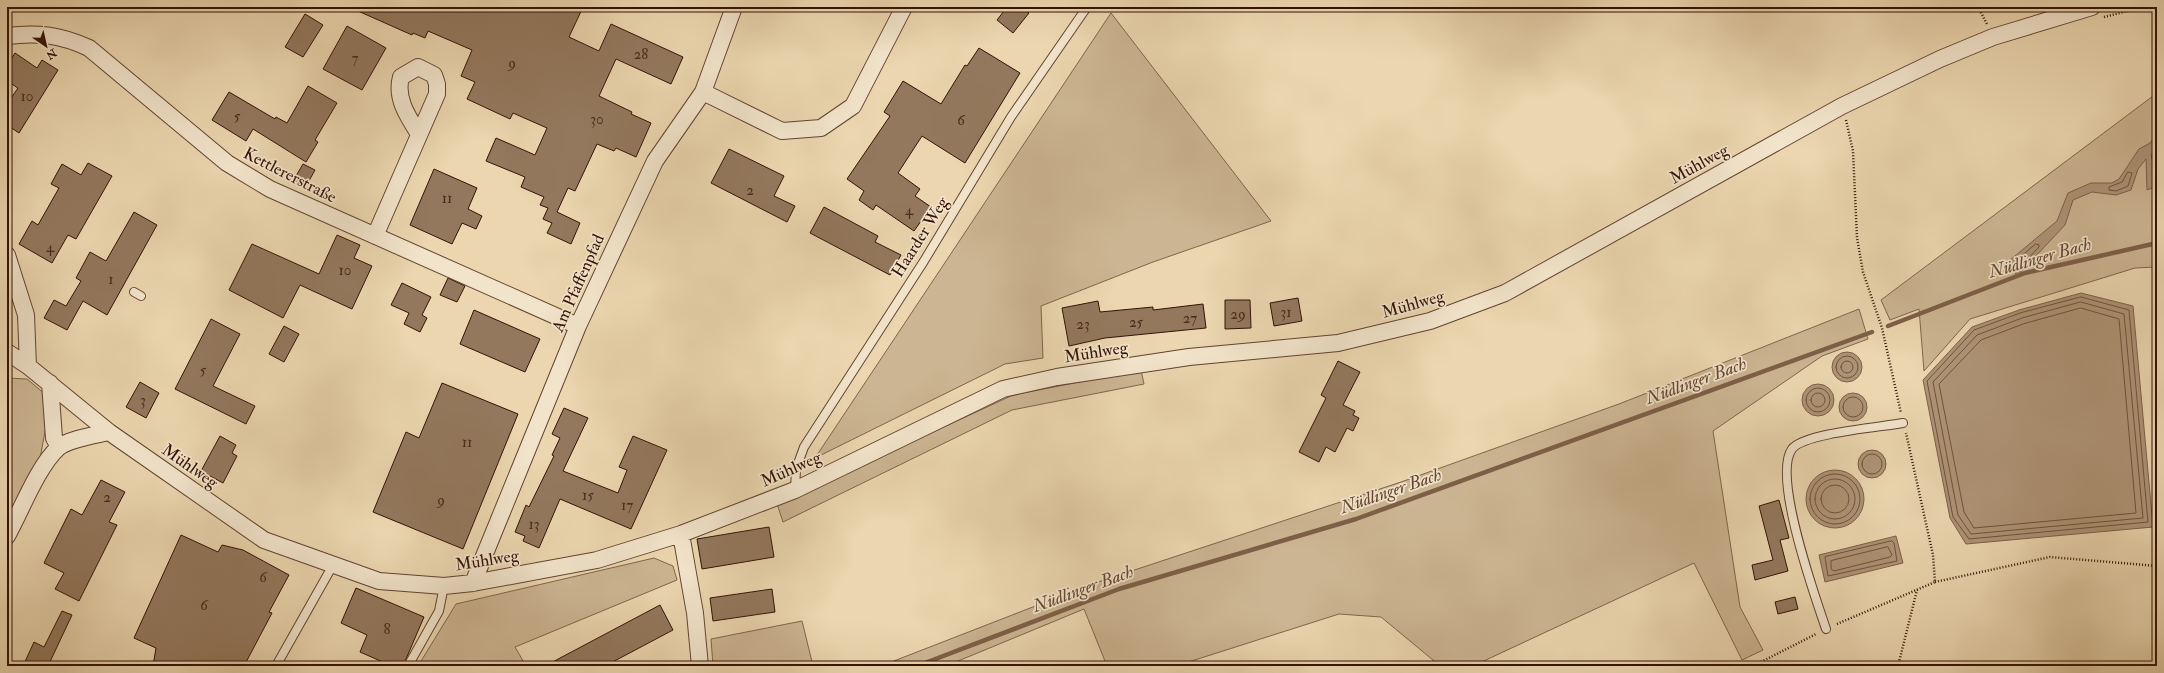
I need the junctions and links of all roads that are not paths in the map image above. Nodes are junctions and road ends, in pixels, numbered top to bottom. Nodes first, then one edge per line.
1 (734, 7) edge
2 (904, 7) edge
3 (1087, 7) edge
4 (2092, 7) edge
5 (7, 36) edge
6 (703, 92) junction
7 (419, 134) dead end
8 (375, 236) junction
9 (7, 255) edge
10 (578, 326) junction
11 (7, 352) edge
12 (28, 366) junction
13 (7, 367) edge
14 (50, 383) junction
15 (1904, 423) dead end
16 (109, 432) junction
17 (59, 447) junction
18 (795, 490) junction
19 (681, 534) junction
20 (7, 536) edge
21 (334, 565) junction
22 (473, 583) junction
23 (444, 586) junction
24 (1826, 628) dead end
25 (276, 666) edge
26 (408, 666) edge
27 (700, 666) edge

1 - 6 street, Am Pfaffenpfad
2 - 6 street
3 - 18 lane, Haarder Weg
4 - 18 street, Mühlweg
5 - 8 street, Kettlererstraße
6 - 10 street, Am Pfaffenpfad
7 - 8 street
8 - 10 street, Kettlererstraße
9 - 12 street
10 - 22 street, Am Pfaffenpfad
11 - 12 street, Mühlweg
12 - 13 street
12 - 14 street, Mühlweg
14 - 16 street, Mühlweg
14 - 17 street
15 - 24 lane
16 - 17 street
16 - 21 street, Mühlweg
17 - 20 street
18 - 19 street, Mühlweg
19 - 22 street, Mühlweg
19 - 27 street
21 - 23 street, Mühlweg
21 - 25 lane
22 - 23 street, Mühlweg
23 - 26 lane

